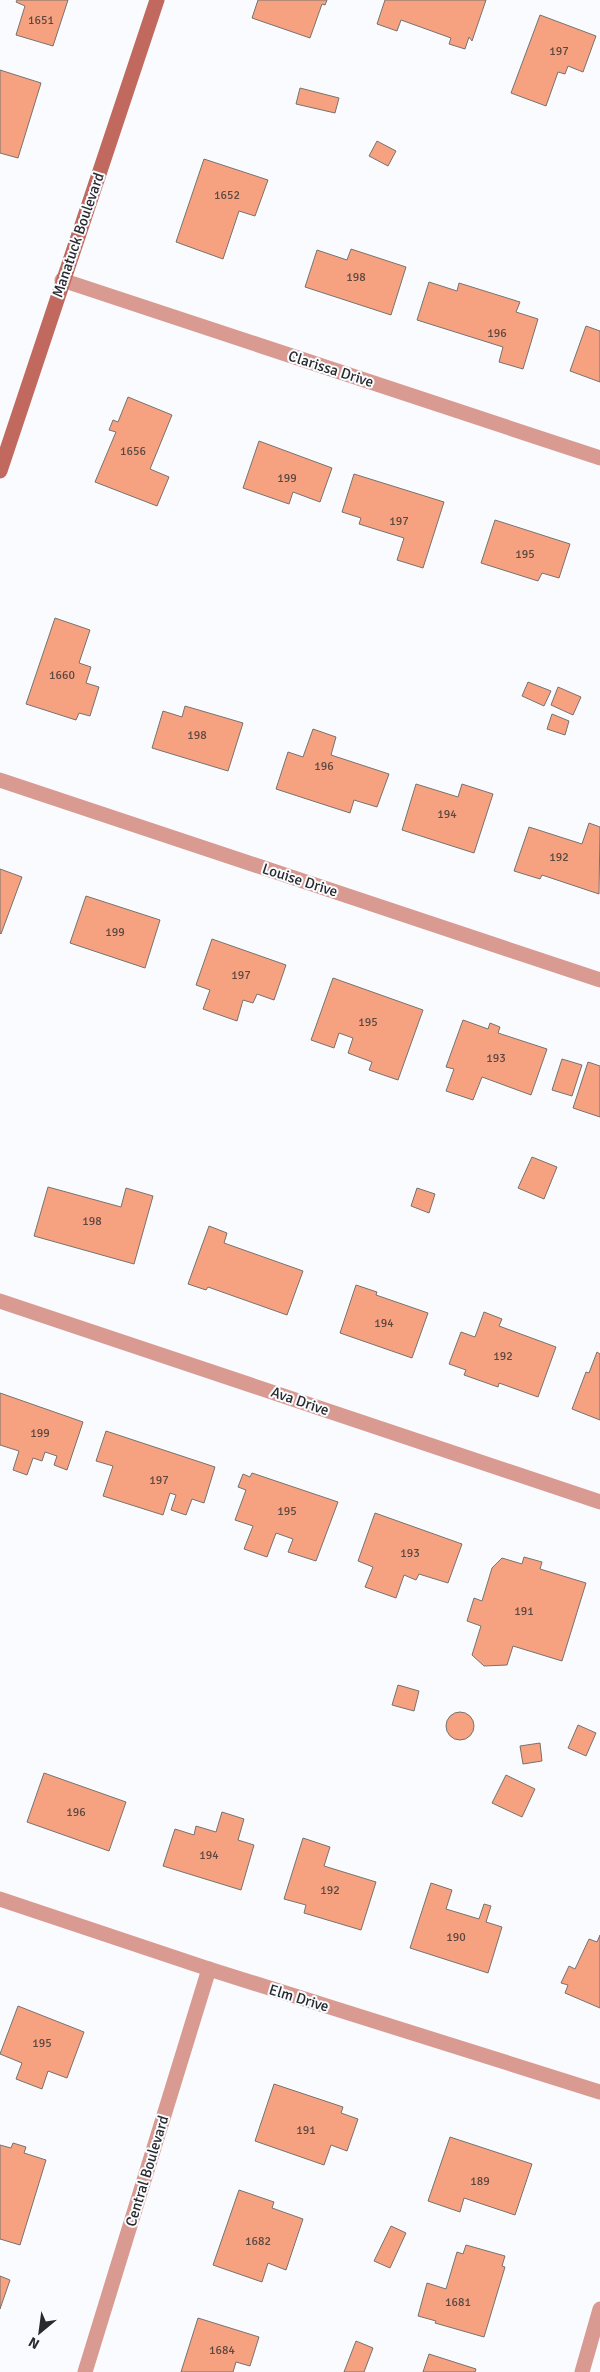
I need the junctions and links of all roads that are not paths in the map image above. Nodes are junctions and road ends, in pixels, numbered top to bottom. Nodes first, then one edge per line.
1 (157, 0) edge
2 (62, 280) junction
3 (600, 458) edge
4 (0, 471) edge
5 (0, 780) edge
6 (600, 980) edge
7 (0, 1301) edge
8 (600, 1502) edge
9 (0, 1899) edge
10 (210, 1969) junction
11 (600, 2092) edge
12 (600, 2308) edge
13 (85, 2372) edge
14 (582, 2372) edge

1 - 2 street, Manatuck Boulevard
2 - 3 street, Clarissa Drive
2 - 4 street, Manatuck Boulevard
5 - 6 street, Louise Drive
7 - 8 street, Ava Drive
9 - 10 street, Elm Drive
10 - 11 street, Elm Drive
10 - 13 street, Central Boulevard
12 - 14 street

